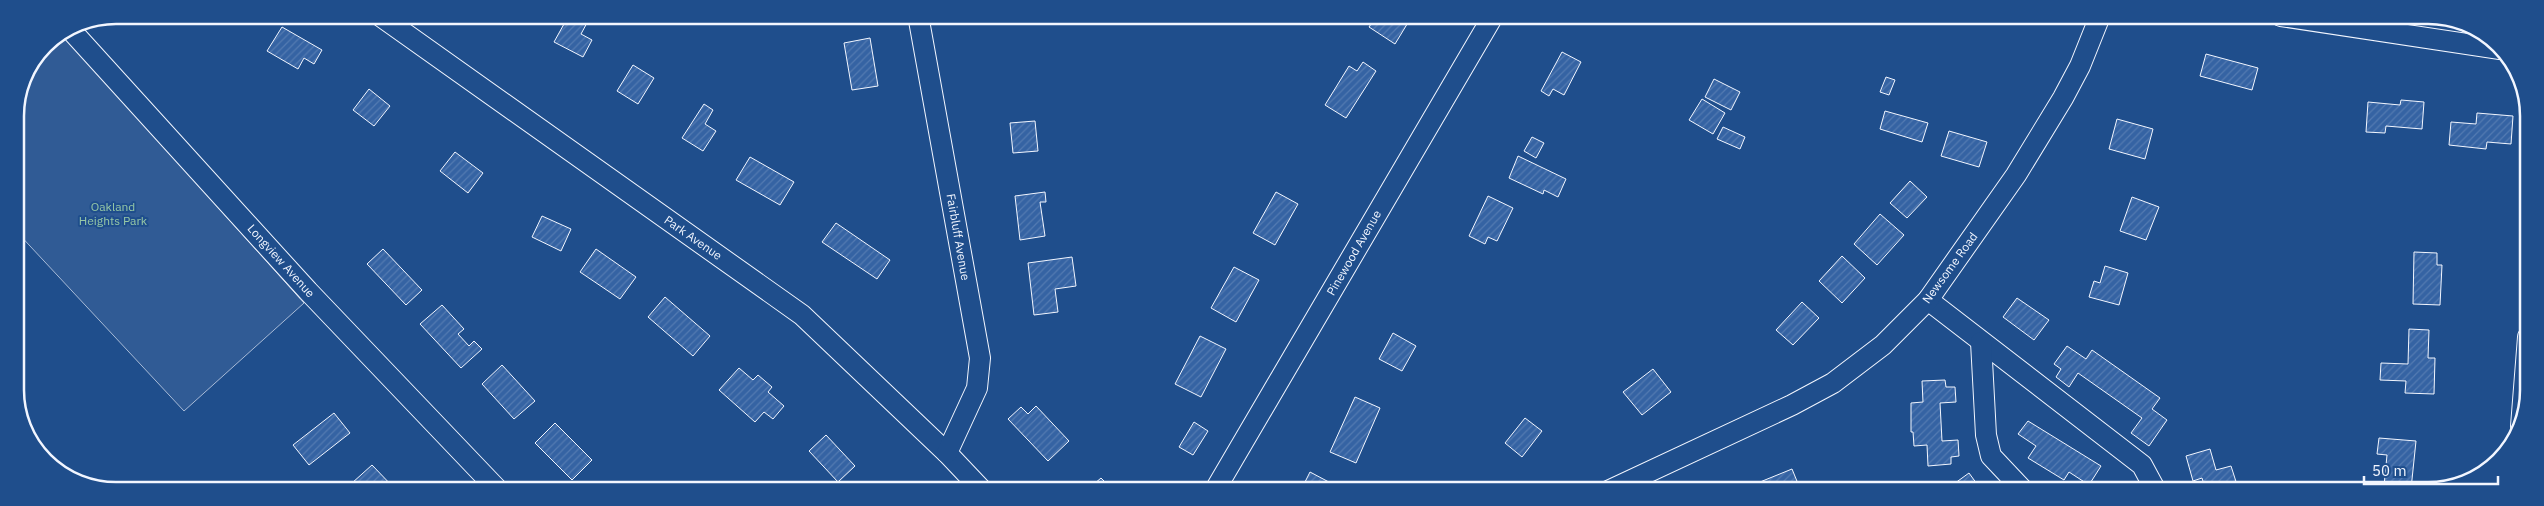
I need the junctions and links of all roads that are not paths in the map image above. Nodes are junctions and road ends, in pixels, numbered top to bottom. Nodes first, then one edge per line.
1 (392, 24) edge
2 (920, 24) edge
3 (1488, 24) edge
4 (2097, 24) edge
5 (2334, 24) edge
6 (74, 34) edge
7 (2489, 47) edge
8 (1928, 300) junction
9 (1982, 342) junction
10 (947, 453) junction
11 (490, 482) edge
12 (974, 482) edge
13 (1220, 482) edge
14 (1626, 482) edge
15 (2016, 482) edge
16 (2151, 482) edge

1 - 10 street, Park Avenue
2 - 10 street, Fairbluff Avenue
3 - 13 street, Pinewood Avenue
4 - 8 street, Newsome Road
5 - 7 street
6 - 11 street, Longview Avenue
8 - 9 street
8 - 14 street, Newsome Road
9 - 15 street
9 - 16 street
10 - 12 street, Park Avenue

